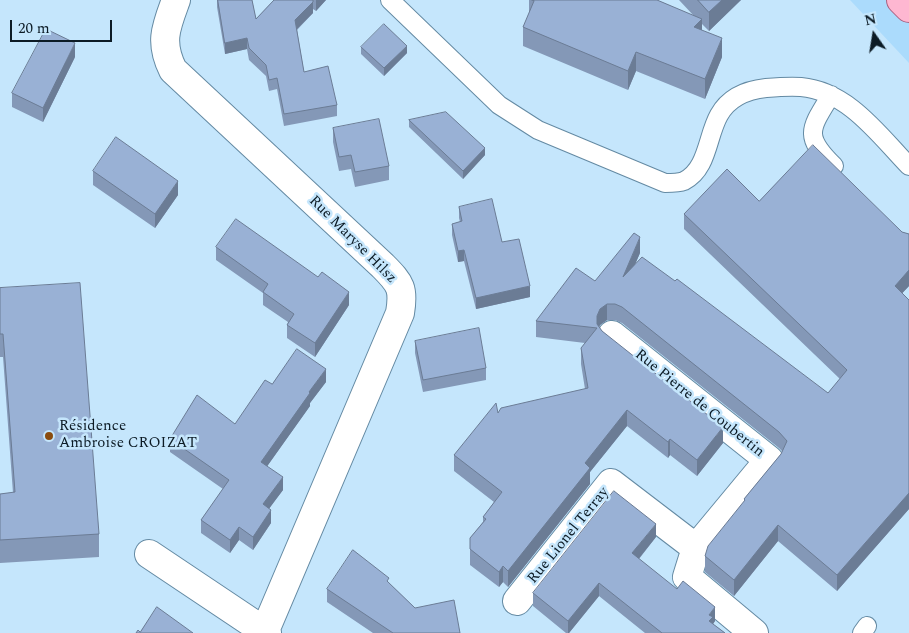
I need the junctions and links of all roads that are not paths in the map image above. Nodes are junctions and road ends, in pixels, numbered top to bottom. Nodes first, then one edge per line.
1 (176, 0) edge
2 (390, 0) edge
3 (901, 0) edge
4 (909, 8) edge
5 (831, 95) junction
6 (909, 166) edge
7 (848, 180) edge
8 (612, 335) dead end
9 (696, 548) junction
10 (148, 554) dead end
11 (517, 602) dead end
12 (266, 633) edge
13 (754, 633) edge

1 - 12 street, Rue Maryse Hilsz
2 - 5 lane
3 - 4 main road
5 - 6 lane
5 - 7 lane
8 - 9 street, Rue Pierre de Coubertin
9 - 11 street, Rue Lionel Terray
9 - 13 street, Rue Pierre de Coubertin
10 - 12 street

